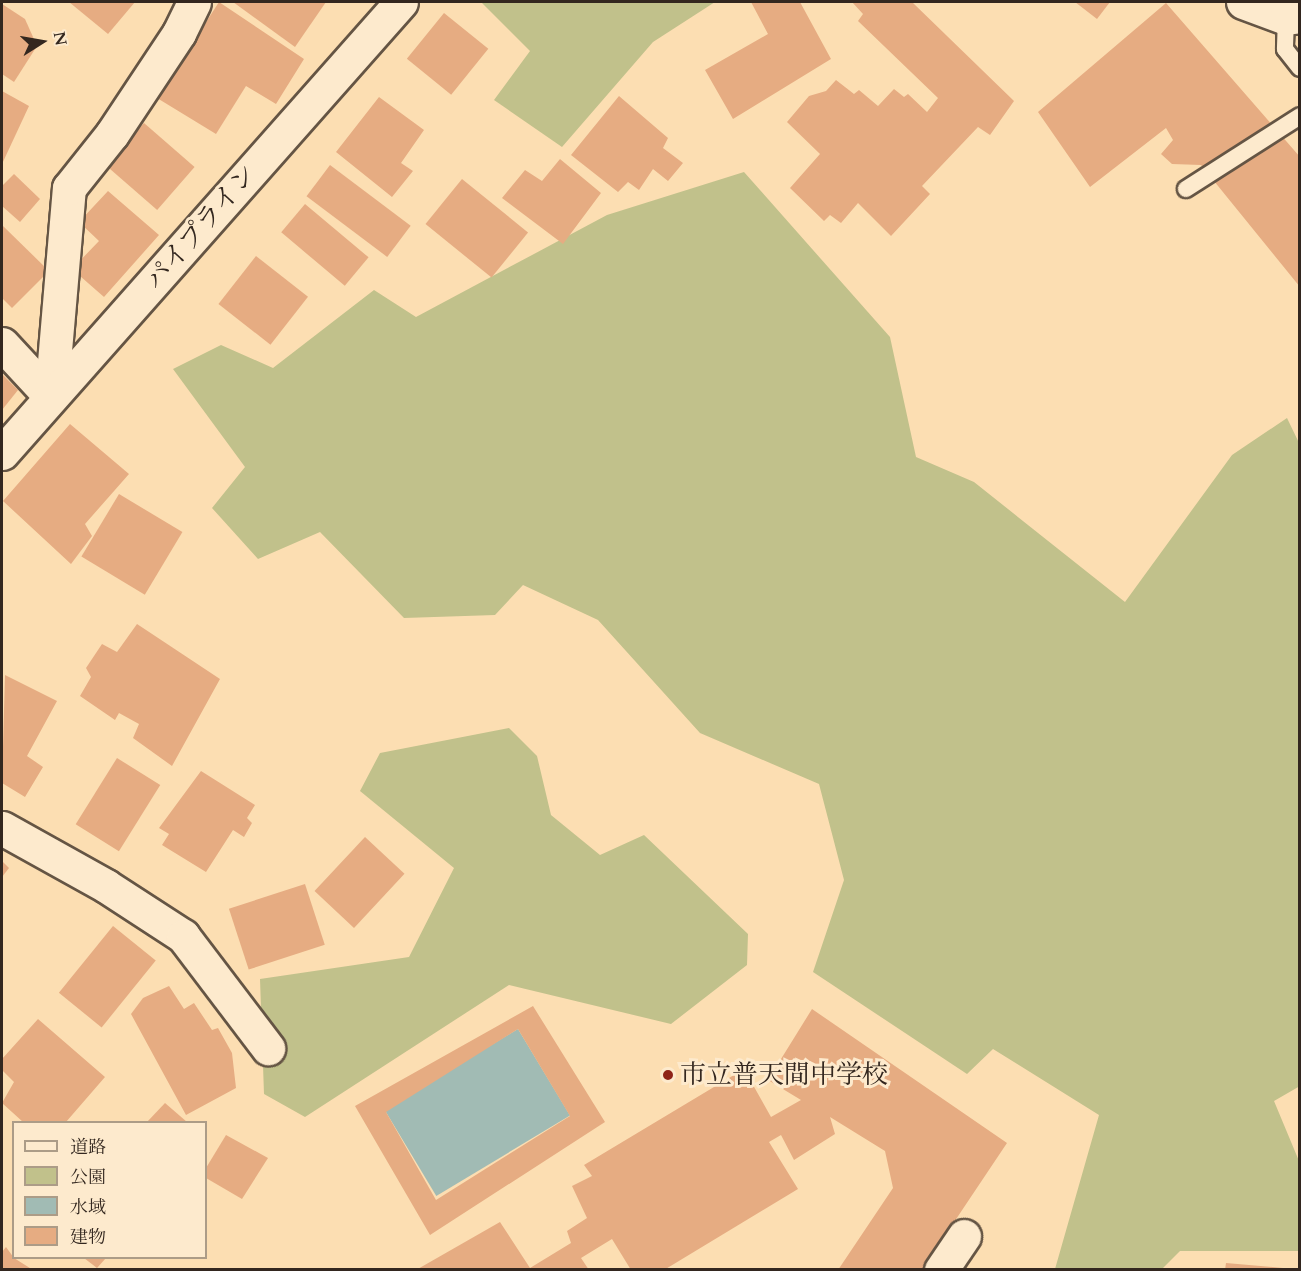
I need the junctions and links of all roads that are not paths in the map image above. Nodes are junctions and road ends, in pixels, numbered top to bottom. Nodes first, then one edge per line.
1 (194, 2) edge
2 (401, 2) edge
3 (1243, 2) edge
4 (1293, 17) edge
5 (1299, 68) edge
6 (1299, 116) edge
7 (1186, 189) dead end
8 (2, 344) edge
9 (51, 397) junction
10 (2, 453) edge
11 (2, 828) edge
12 (268, 1048) dead end
13 (964, 1236) dead end
14 (941, 1269) edge

1 - 9 street
2 - 9 street, パイプライン
3 - 4 street
4 - 5 lane
6 - 7 lane
8 - 9 street
9 - 10 street, パイプライン
11 - 12 street
13 - 14 street

